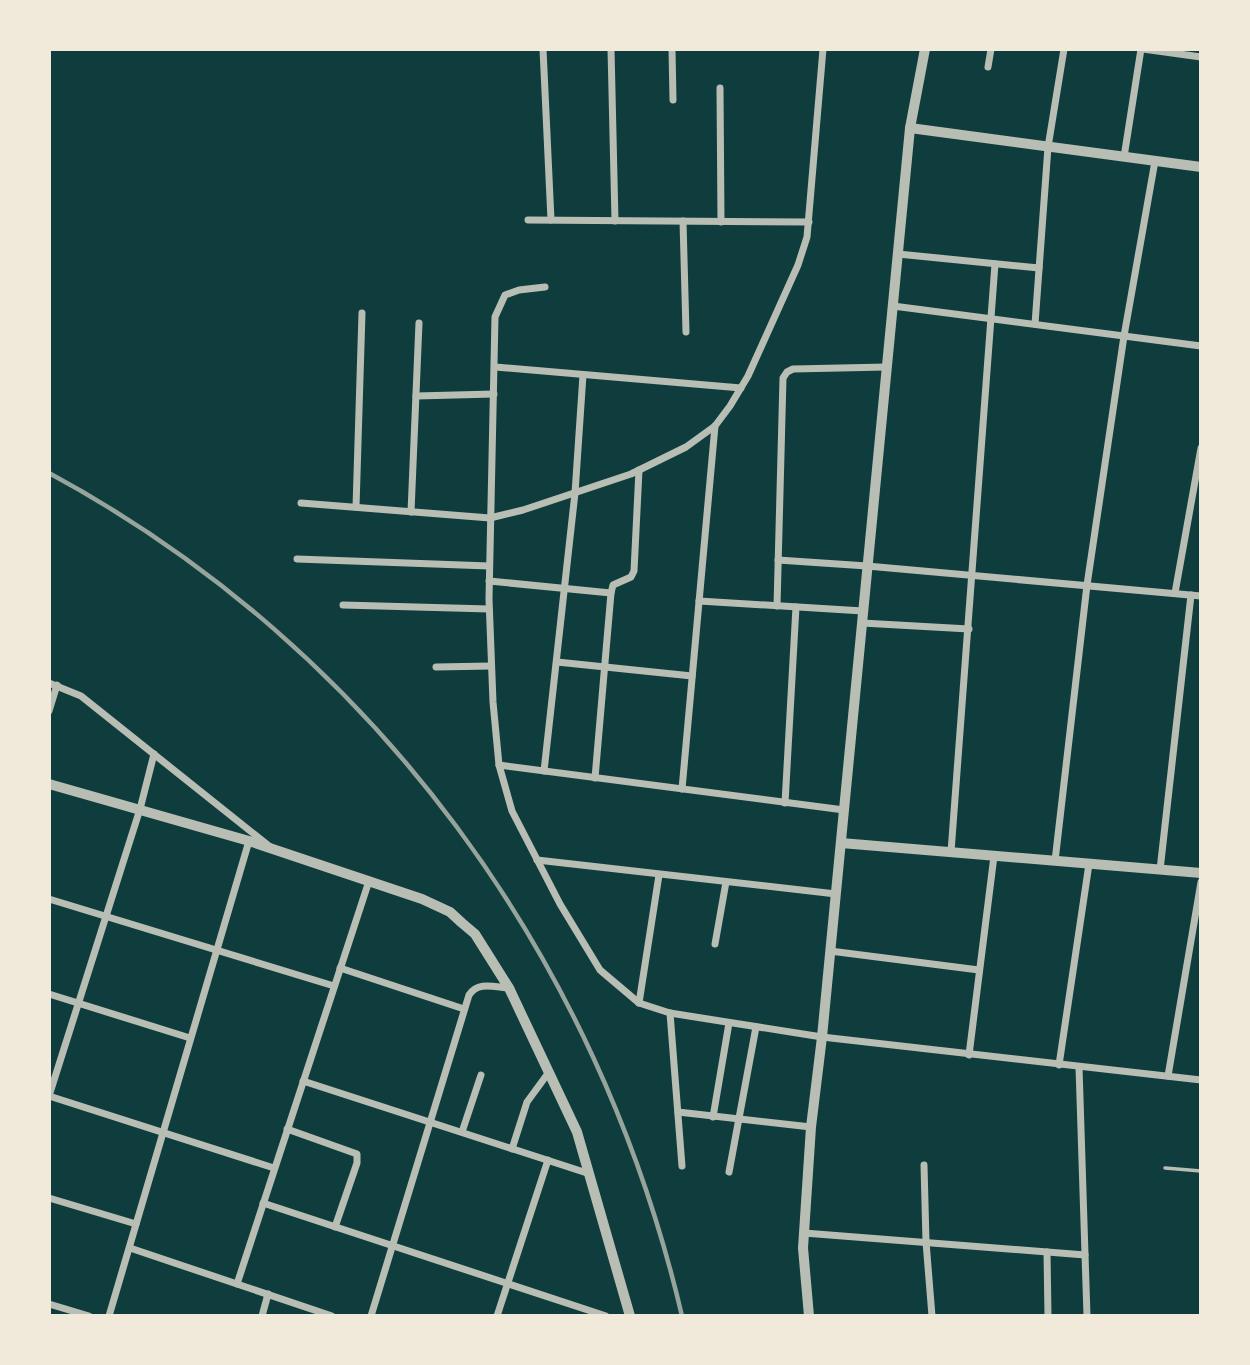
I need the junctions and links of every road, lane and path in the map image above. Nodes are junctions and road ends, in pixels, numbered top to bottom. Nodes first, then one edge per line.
1 (543, 49) edge
2 (611, 49) edge
3 (672, 49) edge
4 (823, 49) edge
5 (925, 49) edge
6 (991, 49) edge
7 (1064, 49) edge
8 (1142, 49) edge
9 (1201, 57) edge
10 (988, 67) dead end
11 (720, 88) dead end
12 (673, 100) dead end
13 (910, 128) junction
14 (1048, 147) junction
15 (1124, 157) junction
16 (1155, 160) junction
17 (1201, 167) edge
18 (528, 220) dead end
19 (551, 220) junction
20 (615, 220) junction
21 (683, 221) junction
22 (721, 222) junction
23 (809, 222) junction
24 (898, 254) junction
25 (995, 264) junction
26 (1039, 268) junction
27 (545, 287) dead end
28 (893, 306) junction
29 (362, 313) dead end
30 (992, 319) junction
31 (419, 323) dead end
32 (1035, 324) junction
33 (685, 332) dead end
34 (1124, 336) junction
35 (1201, 346) edge
36 (887, 366) junction
37 (495, 367) junction
38 (583, 375) junction
39 (741, 388) junction
40 (494, 394) junction
41 (416, 396) junction
42 (715, 426) junction
43 (1201, 448) edge
44 (639, 471) junction
45 (575, 493) junction
46 (301, 503) dead end
47 (356, 507) junction
48 (411, 512) junction
49 (490, 518) junction
50 (297, 559) dead end
51 (778, 560) junction
52 (489, 566) junction
53 (867, 566) junction
54 (973, 575) junction
55 (489, 581) junction
56 (1087, 585) junction
57 (565, 590) junction
58 (611, 593) junction
59 (1175, 593) junction
60 (1191, 595) junction
61 (1201, 596) edge
62 (699, 601) junction
63 (343, 605) dead end
64 (777, 606) junction
65 (796, 607) junction
66 (489, 609) junction
67 (863, 611) junction
68 (862, 623) junction
69 (969, 629) junction
70 (556, 662) junction
71 (491, 666) junction
72 (436, 667) dead end
73 (606, 667) junction
74 (692, 676) junction
75 (53, 684) edge
76 (49, 711) edge
77 (154, 754) junction
78 (499, 765) junction
79 (544, 771) junction
80 (595, 778) junction
81 (49, 784) edge
82 (681, 789) junction
83 (785, 803) junction
84 (140, 809) junction
85 (844, 810) junction
86 (249, 841) junction
87 (841, 844) junction
88 (273, 849) junction
89 (951, 852) junction
90 (994, 856) junction
91 (537, 860) junction
92 (1055, 861) junction
93 (1089, 864) junction
94 (1160, 870) junction
95 (1201, 873) edge
96 (660, 874) junction
97 (369, 881) junction
98 (726, 882) junction
99 (1201, 882) edge
100 (836, 894) junction
101 (49, 899) edge
102 (106, 916) junction
103 (715, 944) dead end
104 (216, 950) junction
105 (830, 951) junction
106 (340, 968) junction
107 (979, 970) junction
108 (334, 986) junction
109 (509, 988) junction
110 (49, 993) edge
111 (78, 1002) junction
112 (639, 1003) junction
113 (464, 1009) junction
114 (670, 1013) junction
115 (729, 1023) junction
116 (756, 1027) junction
117 (822, 1037) junction
118 (190, 1038) junction
119 (969, 1055) junction
120 (1059, 1065) junction
121 (1079, 1067) junction
122 (549, 1072) junction
123 (481, 1075) dead end
124 (1168, 1076) junction
125 (1201, 1080) edge
126 (303, 1081) junction
127 (678, 1112) junction
128 (713, 1117) junction
129 (738, 1120) junction
130 (430, 1122) junction
131 (811, 1127) junction
132 (287, 1129) junction
133 (462, 1132) junction
134 (163, 1133) junction
135 (512, 1149) junction
136 (548, 1160) junction
137 (924, 1165) dead end
138 (682, 1166) dead end
139 (274, 1168) junction
140 (1165, 1168) dead end
141 (1201, 1171) edge
142 (729, 1172) dead end
143 (590, 1174) junction
144 (49, 1198) edge
145 (263, 1203) junction
146 (136, 1224) junction
147 (335, 1227) junction
148 (804, 1233) junction
149 (926, 1242) junction
150 (392, 1245) junction
151 (130, 1248) junction
152 (1047, 1252) junction
153 (1085, 1255) junction
154 (507, 1283) junction
155 (237, 1284) junction
156 (268, 1294) junction
157 (49, 1304) edge
158 (89, 1316) edge
159 (109, 1316) edge
160 (262, 1316) edge
161 (331, 1316) edge
162 (370, 1316) edge
163 (497, 1316) edge
164 (606, 1316) edge
165 (630, 1316) edge
166 (809, 1316) edge
167 (932, 1316) edge
168 (1048, 1316) edge
169 (1087, 1316) edge

1 - 19 street
2 - 20 street
3 - 12 street
4 - 23 street
5 - 13 street
6 - 10 street
7 - 14 street
8 - 9 street
8 - 15 street
11 - 22 street
13 - 14 street
13 - 24 street
14 - 15 street
14 - 26 street
15 - 16 street
16 - 17 street
16 - 34 street
18 - 19 street
19 - 20 street
20 - 21 street
21 - 22 street
21 - 33 street
22 - 23 street
23 - 39 street
24 - 25 street
24 - 28 street
25 - 26 street
25 - 30 street
26 - 32 street
27 - 37 street
28 - 30 street
28 - 36 street
29 - 47 street
30 - 32 street
30 - 54 street
31 - 41 street
32 - 34 street
34 - 35 street
34 - 56 street
36 - 51 street
36 - 53 street
37 - 38 street
37 - 40 street
38 - 39 street
38 - 45 street
39 - 42 street
40 - 41 street
40 - 49 street
41 - 48 street
42 - 44 street
42 - 62 street
43 - 59 street
44 - 45 street
44 - 58 street
45 - 49 street
45 - 57 street
46 - 47 street
47 - 48 street
48 - 49 street
49 - 52 street
50 - 52 street
51 - 53 street
51 - 64 street
52 - 55 street
53 - 54 street
53 - 67 street
54 - 56 street
54 - 69 street
55 - 57 street
55 - 66 street
56 - 59 street
56 - 92 street
57 - 58 street
57 - 70 street
58 - 73 street
59 - 60 street
60 - 61 street
60 - 94 street
62 - 64 street
62 - 74 street
63 - 66 street
64 - 65 street
65 - 67 street
65 - 83 street
66 - 71 street
67 - 68 street
68 - 69 street
68 - 85 street
69 - 89 street
70 - 73 street
70 - 79 street
71 - 72 street
71 - 78 street
73 - 74 street
73 - 80 street
74 - 82 street
75 - 76 street
75 - 77 street
77 - 84 street
77 - 88 street
78 - 79 street
78 - 91 street
79 - 80 street
80 - 82 street
81 - 84 street
82 - 83 street
83 - 85 street
84 - 86 street
84 - 102 street
85 - 87 street
86 - 88 street
86 - 104 street
87 - 89 street
87 - 100 street
88 - 97 street
89 - 90 street
90 - 92 street
90 - 107 street
91 - 96 street
91 - 112 street
92 - 93 street
93 - 94 street
93 - 120 street
94 - 95 street
96 - 98 street
96 - 112 street
97 - 106 street
97 - 109 street
98 - 100 street
98 - 103 street
99 - 124 street
100 - 105 street
101 - 102 street
102 - 104 street
102 - 111 street
104 - 108 street
104 - 118 street
105 - 107 street
105 - 117 street
106 - 108 street
106 - 113 street
107 - 119 street
108 - 126 street
109 - 113 street
109 - 122 street
110 - 111 street
111 - 118 street
111 - 134 street
112 - 114 street
113 - 130 street
114 - 115 street
114 - 127 street
115 - 116 street
115 - 128 street
116 - 117 street
116 - 129 street
117 - 119 street
117 - 131 street
118 - 134 street
119 - 120 street
120 - 121 street
121 - 124 street
121 - 153 street
122 - 135 street
122 - 143 street
123 - 133 street
124 - 125 street
126 - 130 street
126 - 132 street
127 - 128 street
127 - 138 street
128 - 129 street
129 - 131 street
129 - 142 street
130 - 133 street
130 - 150 street
131 - 148 street
132 - 139 street
132 - 147 street
133 - 135 street
134 - 139 street
134 - 146 street
135 - 136 street
136 - 143 street
136 - 154 street
137 - 149 street
139 - 145 street
140 - 141 lane
143 - 165 street
144 - 146 street
145 - 147 street
145 - 155 street
146 - 151 street
147 - 150 street
148 - 149 street
148 - 166 street
149 - 152 street
149 - 167 street
150 - 154 street
150 - 162 street
151 - 155 street
151 - 159 street
152 - 153 street
152 - 168 street
153 - 169 street
154 - 163 street
154 - 164 street
155 - 156 street
156 - 160 street
156 - 161 street
157 - 158 street

